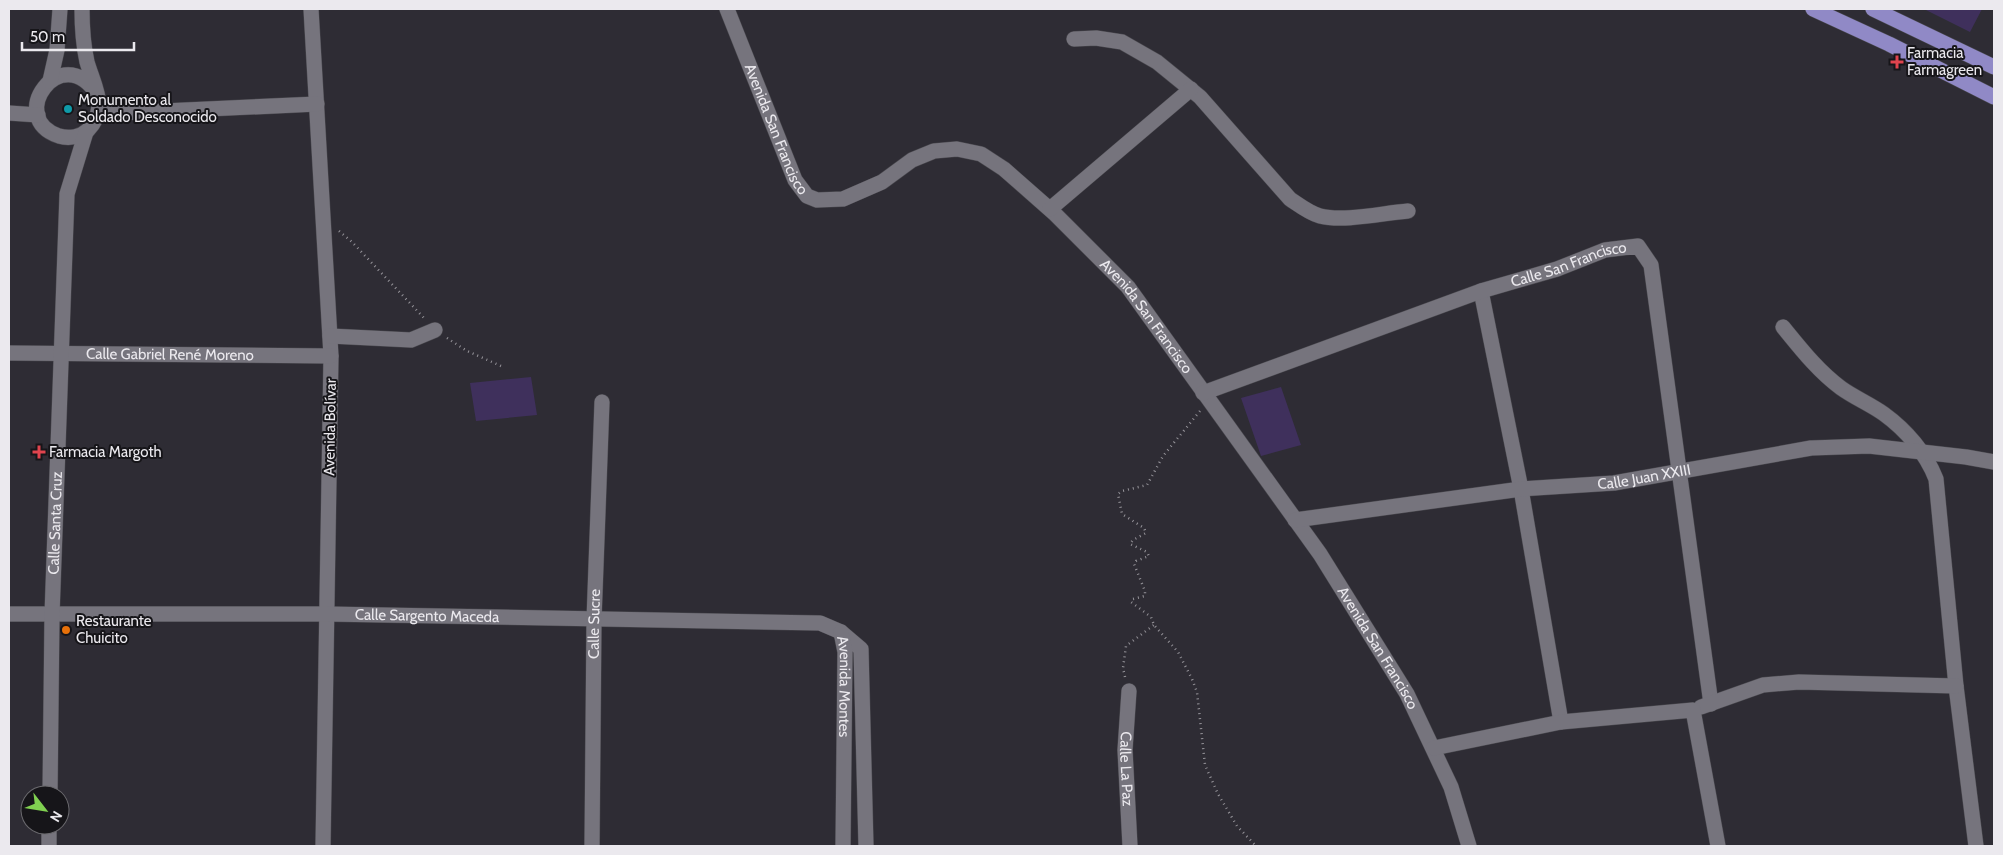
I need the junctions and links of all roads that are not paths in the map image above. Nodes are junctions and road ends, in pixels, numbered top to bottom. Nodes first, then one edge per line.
1 (60, 9) edge
2 (82, 9) edge
3 (311, 9) edge
4 (727, 9) edge
5 (1813, 9) edge
6 (1874, 9) edge
7 (1074, 39) dead end
8 (1994, 67) edge
9 (50, 80) junction
10 (1191, 89) junction
11 (97, 94) junction
12 (1994, 97) edge
13 (317, 104) junction
14 (9, 112) edge
15 (98, 114) junction
16 (38, 115) junction
17 (86, 132) junction
18 (1050, 209) junction
19 (1408, 211) dead end
20 (1481, 291) junction
21 (1783, 327) dead end
22 (435, 330) road end
23 (330, 336) junction
24 (9, 353) edge
25 (61, 353) junction
26 (331, 356) junction
27 (1206, 397) junction
28 (602, 402) dead end
29 (1921, 452) junction
30 (1994, 462) edge
31 (1680, 472) junction
32 (1521, 489) junction
33 (1295, 520) junction
34 (9, 614) edge
35 (327, 614) junction
36 (52, 616) junction
37 (594, 620) junction
38 (841, 632) junction
39 (1956, 686) junction
40 (1129, 691) road end
41 (1711, 704) junction
42 (1693, 710) junction
43 (1561, 722) junction
44 (1434, 748) junction
45 (50, 785) edge
46 (322, 846) edge
47 (592, 846) edge
48 (843, 846) edge
49 (866, 846) edge
50 (1130, 846) edge
51 (1469, 846) edge
52 (1718, 846) edge
53 (1976, 846) edge

1 - 9 street
2 - 11 street
3 - 13 street, Avenida Bolívar
4 - 18 street, Avenida San Francisco
5 - 12 main road
6 - 8 main road
7 - 10 street
9 - 11 street
9 - 16 street
10 - 18 street
10 - 19 street
11 - 15 street
13 - 15 street
13 - 23 street, Avenida Bolívar
14 - 16 street
15 - 17 street
16 - 17 street
17 - 25 street, Calle Santa Cruz
18 - 27 street, Avenida San Francisco
20 - 27 street, Calle San Francisco
20 - 31 street, Calle San Francisco
20 - 32 street
21 - 29 street
22 - 23 street
23 - 26 street, Avenida Bolívar
24 - 25 street, Calle Gabriel René Moreno
25 - 26 street, Calle Gabriel René Moreno
25 - 36 street, Calle Santa Cruz
26 - 35 street, Avenida Bolívar
27 - 33 street, Avenida San Francisco
28 - 37 street, Calle Sucre
29 - 30 street, Calle Juan XXIII
29 - 31 street, Calle Juan XXIII
29 - 39 street
31 - 32 street, Calle Juan XXIII
31 - 41 street, Calle San Francisco
32 - 33 street, Calle Juan XXIII
32 - 43 street
33 - 44 street, Avenida San Francisco
34 - 36 street, Calle Sargento Maceda
35 - 36 street, Calle Sargento Maceda
35 - 37 street, Calle Sargento Maceda
35 - 46 street, Avenida Bolívar
36 - 45 street, Calle Santa Cruz
37 - 38 street, Calle Sargento Maceda
37 - 47 street, Calle Sucre
38 - 48 street, Avenida Montes
38 - 49 street, Avenida Montes
39 - 41 street
39 - 53 street
40 - 50 street, Calle La Paz
41 - 42 street
42 - 43 street
42 - 52 street
43 - 44 street
44 - 51 street, Avenida San Francisco

